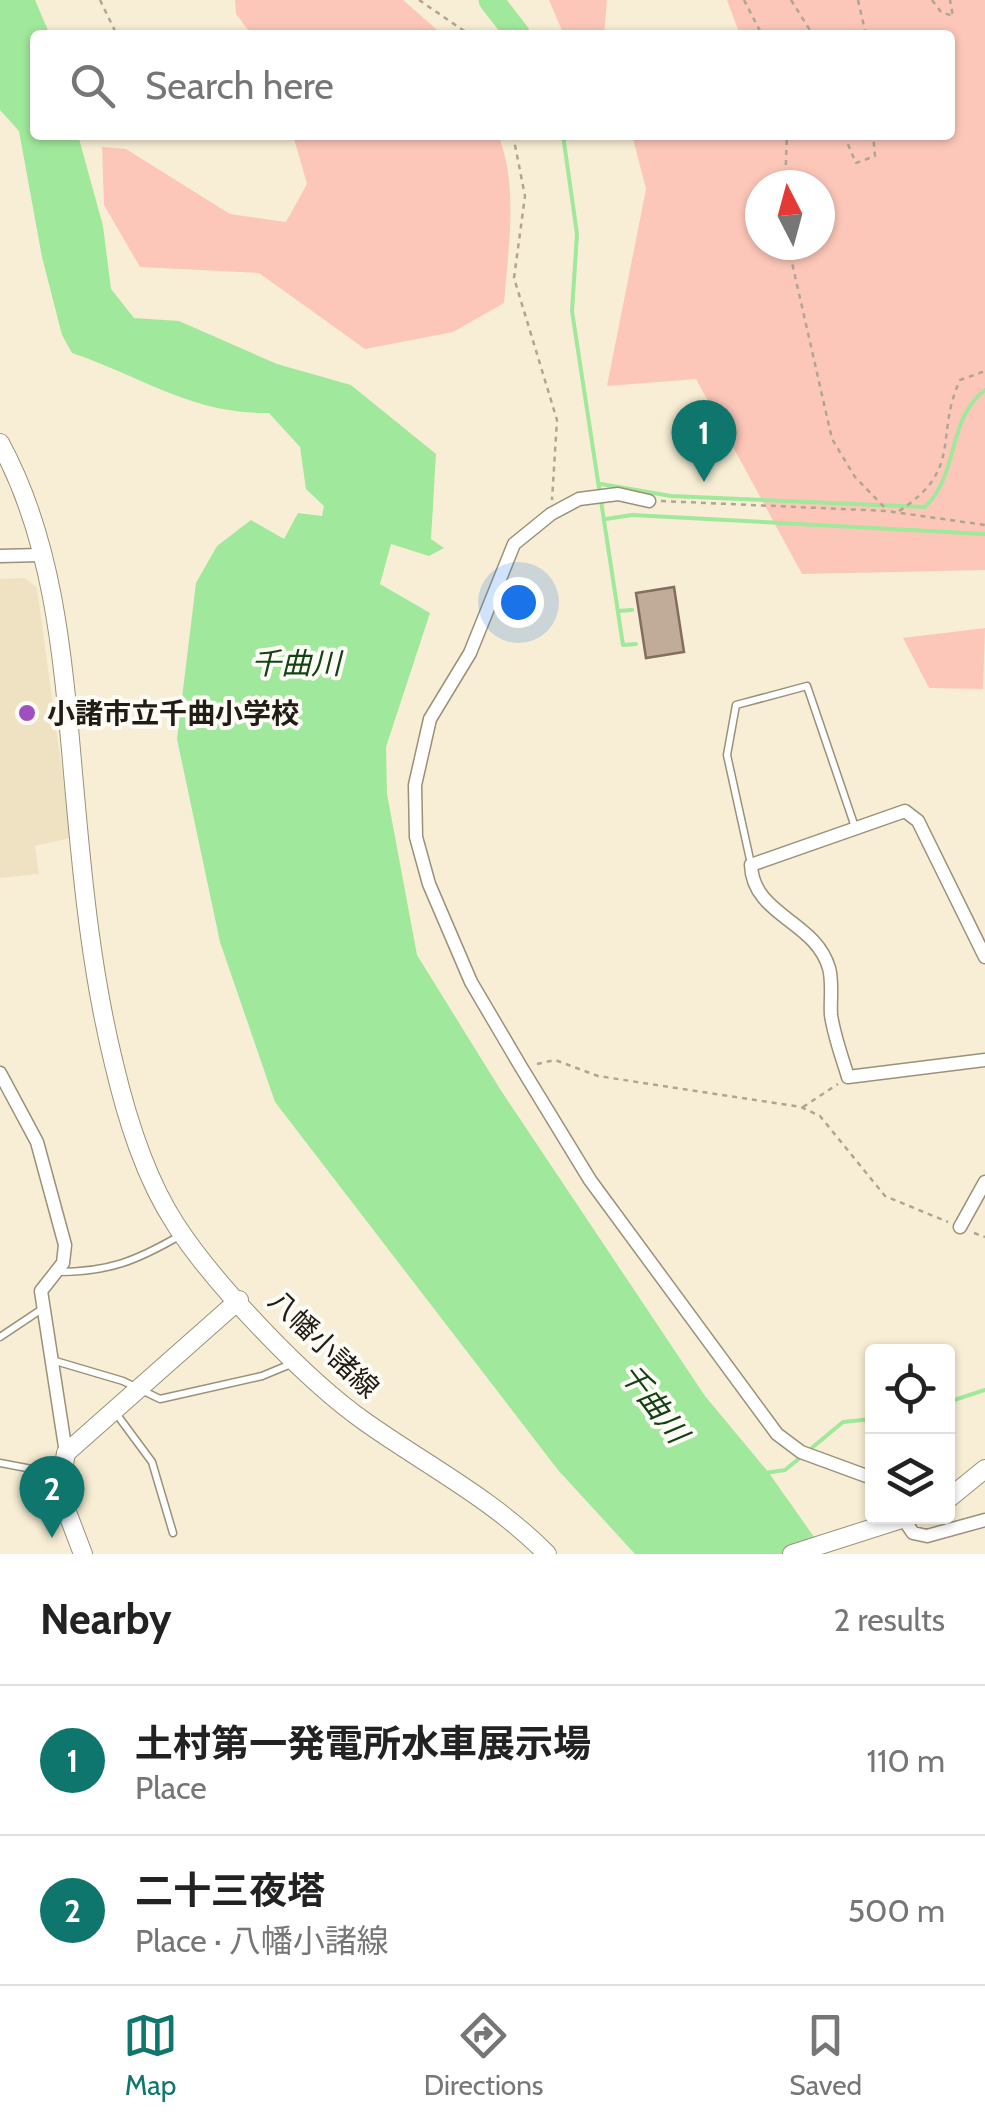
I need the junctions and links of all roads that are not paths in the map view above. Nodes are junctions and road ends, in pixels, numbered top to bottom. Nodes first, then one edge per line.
1 (0, 443) edge
2 (649, 501) road end
3 (42, 555) junction
4 (0, 556) edge
5 (855, 827) junction
6 (751, 865) junction
7 (985, 957) edge
8 (985, 1060) edge
9 (0, 1073) edge
10 (985, 1182) edge
11 (960, 1227) road end
12 (183, 1234) junction
13 (56, 1272) junction
14 (239, 1300) junction
15 (42, 1309) junction
16 (0, 1337) edge
17 (50, 1359) junction
18 (296, 1362) junction
19 (144, 1389) junction
20 (114, 1412) junction
21 (66, 1453) junction
22 (0, 1463) edge
23 (985, 1469) edge
24 (59, 1474) junction
25 (865, 1475) edge
26 (955, 1493) edge
27 (985, 1520) edge
28 (889, 1524) edge
29 (905, 1524) edge
30 (172, 1534) dead end
31 (83, 1554) edge
32 (547, 1554) edge
33 (792, 1554) edge

1 - 3 street
2 - 25 street
3 - 4 street
3 - 12 street
5 - 6 street
5 - 6 lane
5 - 7 street
6 - 8 street
9 - 13 street
10 - 11 street
12 - 13 lane
12 - 14 street
13 - 15 street
14 - 18 street, 八幡小諸線
14 - 19 street, 八幡小諸線
15 - 16 lane
15 - 17 street
17 - 19 lane
17 - 21 street
18 - 19 lane
18 - 32 street, 八幡小諸線
19 - 20 street, 八幡小諸線
20 - 21 street, 八幡小諸線
20 - 30 lane
21 - 24 street
22 - 24 lane
23 - 26 street
24 - 31 street
27 - 29 street
28 - 33 street

